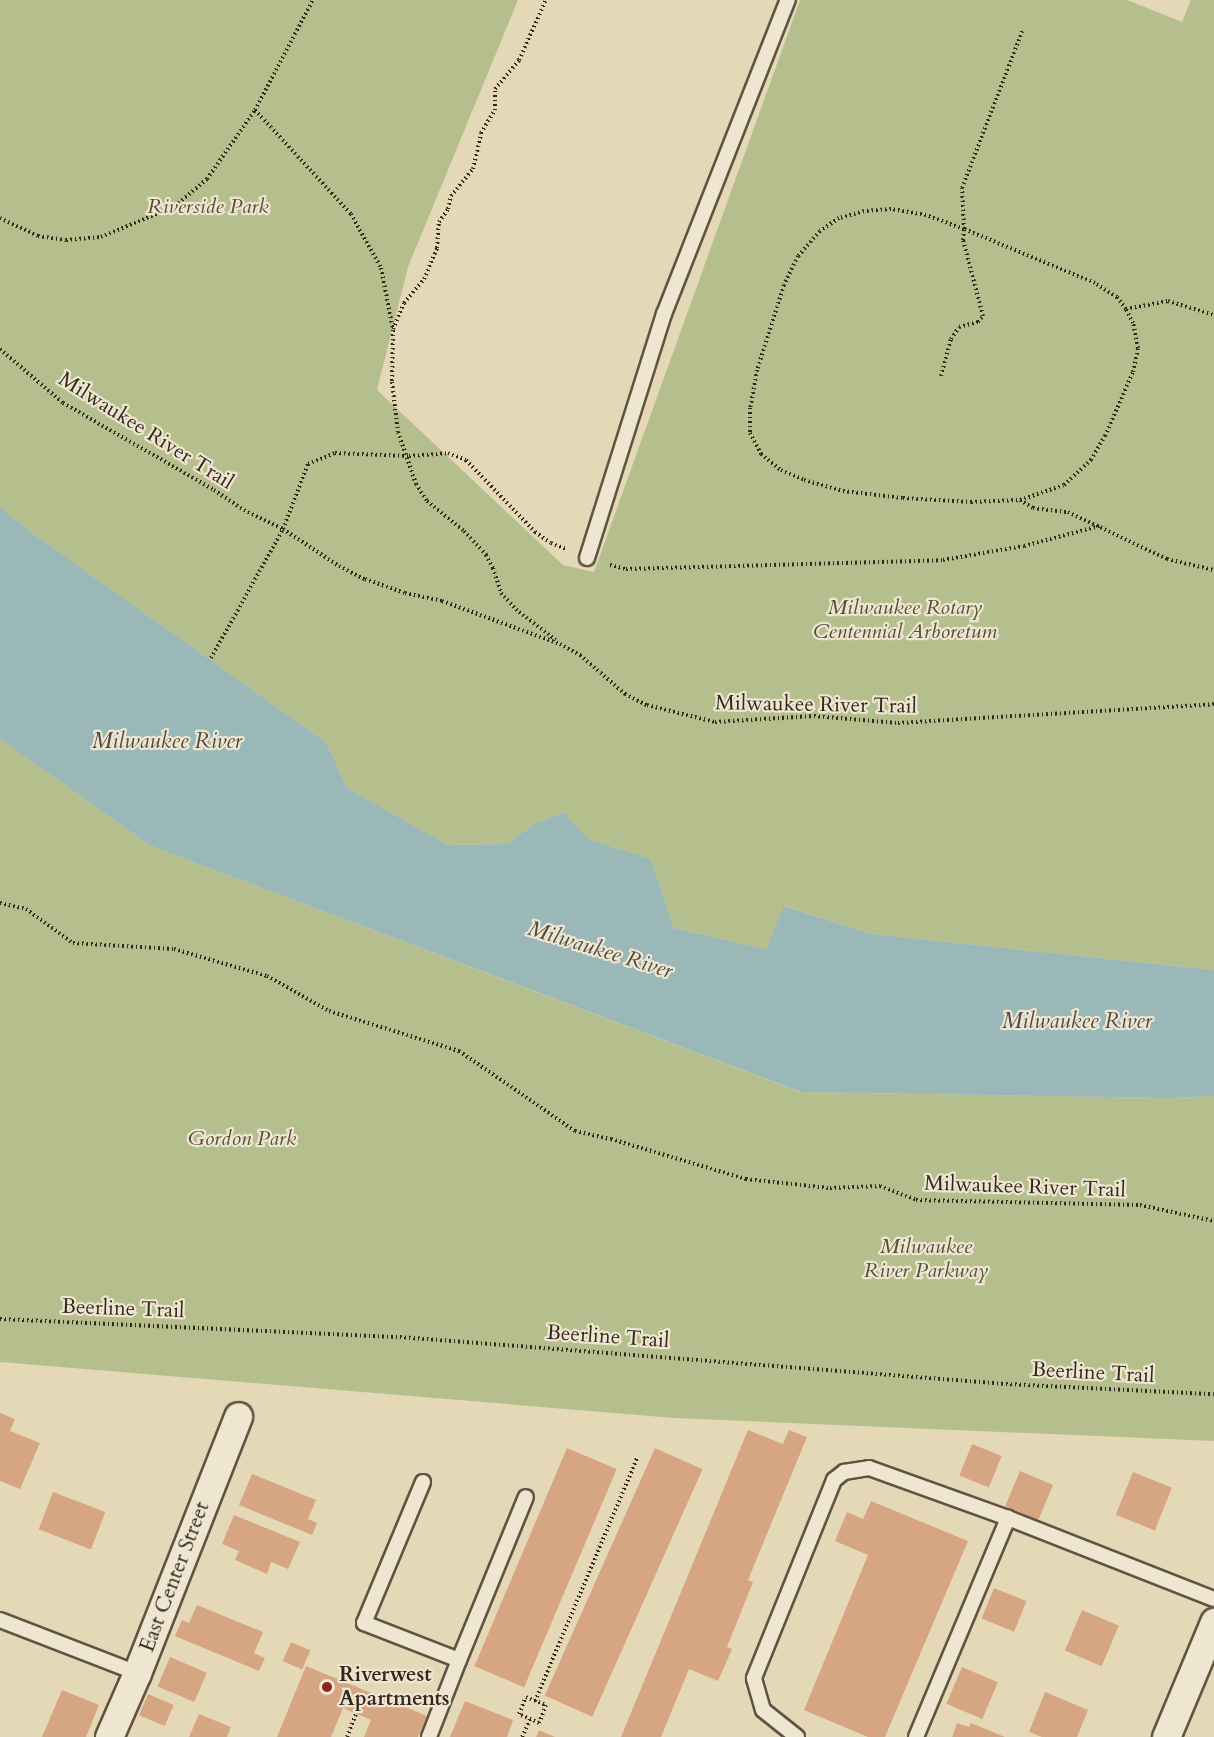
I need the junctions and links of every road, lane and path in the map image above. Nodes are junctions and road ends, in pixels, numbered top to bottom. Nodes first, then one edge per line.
1 (314, 0) edge
2 (546, 0) edge
3 (788, 0) edge
4 (1023, 29) dead end
5 (255, 110) junction
6 (0, 218) edge
7 (964, 229) junction
8 (1126, 309) junction
9 (1214, 315) edge
10 (393, 330) junction
11 (0, 349) edge
12 (941, 376) dead end
13 (409, 456) junction
14 (1020, 500) junction
15 (1098, 526) junction
16 (284, 529) junction
17 (587, 558) junction
18 (1214, 570) edge
19 (560, 644) junction
20 (211, 658) dead end
21 (1214, 704) edge
22 (0, 903) edge
23 (1214, 1221) edge
24 (0, 1319) edge
25 (1214, 1394) edge
26 (238, 1416) dead end
27 (637, 1458) dead end
28 (423, 1482) dead end
29 (526, 1497) dead end
30 (1008, 1518) junction
31 (1214, 1599) edge
32 (0, 1620) edge
33 (1214, 1622) edge
34 (459, 1660) junction
35 (137, 1673) junction
36 (535, 1701) junction
37 (356, 1713) dead end
38 (530, 1719) junction
39 (109, 1737) edge
40 (347, 1737) edge
41 (429, 1737) edge
42 (522, 1737) edge
43 (797, 1737) edge
44 (916, 1737) edge
45 (1166, 1737) edge

1 - 5 path
2 - 10 path
3 - 17 lane
4 - 7 path
5 - 6 path
5 - 10 path
7 - 8 path
7 - 12 path
7 - 14 path
8 - 9 path
8 - 14 path
10 - 13 path
11 - 16 path, Milwaukee River Trail
13 - 16 path
13 - 17 path
13 - 19 path
14 - 15 path
15 - 17 path
15 - 18 path
16 - 19 path, Milwaukee River Trail
16 - 20 path
19 - 21 path, Milwaukee River Trail
22 - 23 path, Milwaukee River Trail
24 - 25 path, Beerline Trail
26 - 35 street, East Center Street
27 - 36 path
28 - 34 lane
29 - 34 lane
30 - 31 lane
30 - 43 lane
30 - 44 lane
32 - 35 lane
33 - 45 street
34 - 41 lane
35 - 39 street, East Center Street
36 - 38 path
36 - 38 path
37 - 40 path
38 - 42 path

